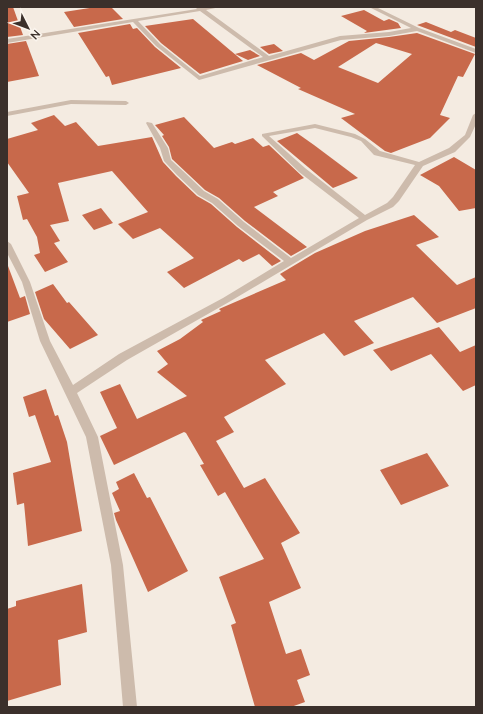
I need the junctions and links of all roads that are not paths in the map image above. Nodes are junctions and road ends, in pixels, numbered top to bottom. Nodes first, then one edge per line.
1 (217, 7) edge
2 (372, 7) edge
3 (200, 8) edge
4 (134, 20) junction
5 (417, 29) junction
6 (7, 41) edge
7 (476, 51) edge
8 (268, 58) junction
9 (126, 103) dead end
10 (7, 114) edge
11 (476, 115) edge
12 (149, 123) dead end
13 (420, 164) junction
14 (364, 218) junction
15 (7, 244) edge
16 (291, 262) junction
17 (71, 392) junction
18 (130, 707) edge

1 - 3 street
2 - 5 street
3 - 4 street
3 - 8 street
4 - 6 street
4 - 8 street
5 - 7 street
5 - 8 street
9 - 10 street
11 - 13 street
12 - 16 street
13 - 14 street
13 - 14 street
14 - 16 street
15 - 17 street
16 - 17 street
17 - 18 street

